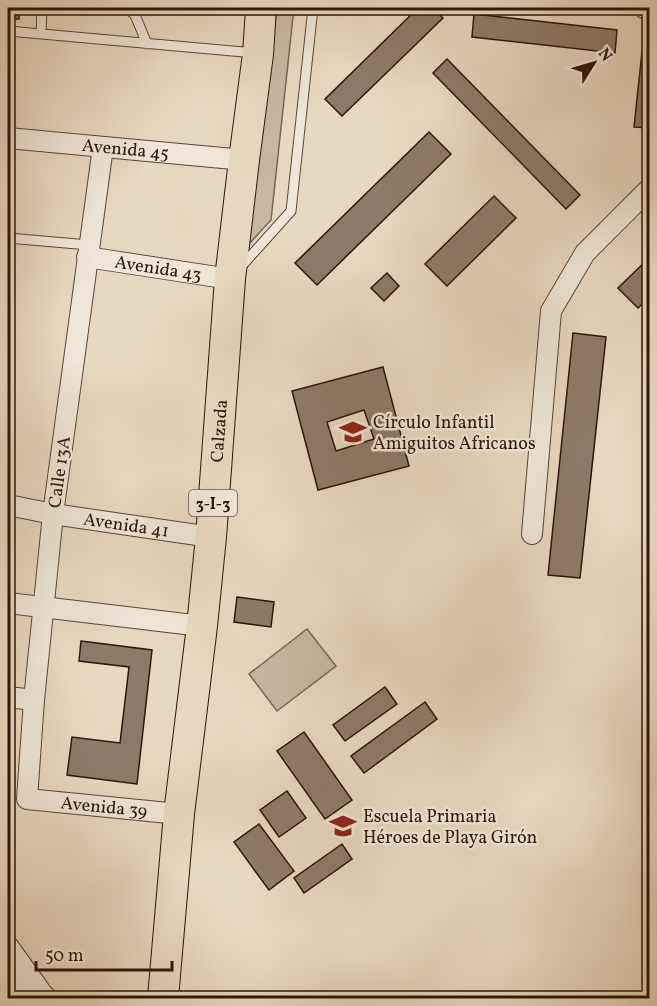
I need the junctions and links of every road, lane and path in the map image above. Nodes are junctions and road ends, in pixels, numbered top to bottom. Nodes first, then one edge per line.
1 (42, 8) edge
2 (127, 8) edge
3 (261, 8) edge
4 (313, 8) edge
5 (644, 8) edge
6 (650, 8) edge
7 (135, 11) edge
8 (8, 31) edge
9 (42, 34) junction
10 (147, 44) junction
11 (258, 54) junction
12 (8, 138) edge
13 (103, 147) junction
14 (244, 159) junction
15 (650, 188) edge
16 (8, 238) edge
17 (88, 251) junction
18 (230, 279) junction
19 (8, 506) edge
20 (53, 514) junction
21 (532, 534) dead end
22 (211, 537) junction
23 (8, 603) edge
24 (44, 607) junction
25 (202, 626) junction
26 (8, 697) edge
27 (34, 700) junction
28 (27, 799) joint
29 (179, 814) junction
30 (8, 946) edge
31 (8, 982) edge
32 (45, 998) edge
33 (163, 999) edge

1 - 9 lane
2 - 7 lane
3 - 11 main road, Calzada / 3-I-3
4 - 18 lane
5 - 6 street
7 - 10 lane
8 - 9 lane
9 - 10 lane
10 - 11 lane
11 - 14 main road, Calzada / 3-I-3
12 - 13 street, Avenida 45
13 - 14 street, Avenida 45
13 - 17 street, Calle 13A
14 - 18 main road, Calzada / 3-I-3
15 - 21 street
16 - 17 lane
17 - 18 street, Avenida 43
17 - 20 street, Calle 13A
18 - 22 main road, Calzada / 3-I-3
19 - 20 street, Avenida 41
20 - 22 street, Avenida 41
20 - 24 street, Calle 13A
22 - 25 main road, Calzada / 3-I-3
23 - 24 street
24 - 25 street
24 - 27 street, Calle 13A
25 - 29 main road, Calzada / 3-I-3
26 - 27 street
27 - 28 street, Calle 13A
28 - 29 street, Avenida 39
29 - 33 main road, Calzada / 3-I-3
30 - 32 street
31 - 32 street

